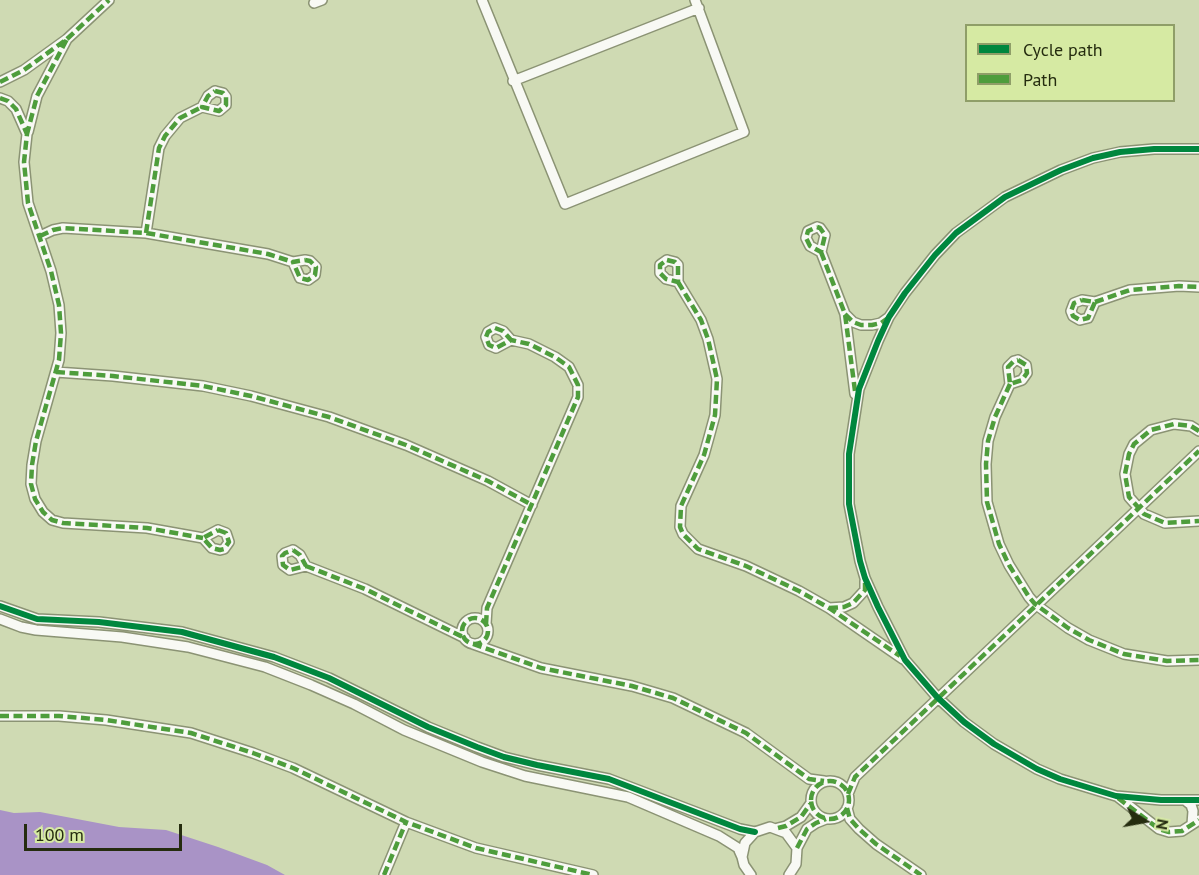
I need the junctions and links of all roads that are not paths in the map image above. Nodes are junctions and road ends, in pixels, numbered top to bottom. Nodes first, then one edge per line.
1 (109, 0) edge
2 (482, 0) edge
3 (697, 4) edge
4 (68, 39) junction
5 (513, 81) junction
6 (0, 82) edge
7 (0, 98) edge
8 (202, 107) dead end
9 (27, 134) junction
10 (1199, 149) edge
11 (146, 233) junction
12 (40, 236) junction
13 (821, 252) dead end
14 (293, 262) dead end
15 (678, 282) dead end
16 (1199, 287) edge
17 (1095, 302) dead end
18 (845, 314) junction
19 (890, 317) junction
20 (512, 340) dead end
21 (56, 372) junction
22 (1010, 384) dead end
23 (856, 408) junction
24 (1199, 431) edge
25 (1199, 451) edge
26 (532, 505) junction
27 (1138, 509) junction
28 (1199, 521) edge
29 (203, 538) dead end
30 (306, 566) dead end
31 (865, 579) junction
32 (1035, 604) junction
33 (0, 606) edge
34 (829, 608) junction
35 (0, 619) edge
36 (480, 624) junction
37 (450, 630) junction
38 (469, 641) junction
39 (504, 655) junction
40 (905, 660) junction
41 (1199, 660) edge
42 (937, 698) junction
43 (0, 716) edge
44 (855, 777) junction
45 (808, 779) junction
46 (824, 781) junction
47 (837, 782) junction
48 (848, 794) junction
49 (1116, 796) junction
50 (811, 798) junction
51 (1199, 800) edge
52 (1186, 801) junction
53 (844, 812) junction
54 (826, 819) junction
55 (406, 822) junction
56 (1196, 822) edge
57 (777, 828) junction
58 (755, 832) junction
59 (797, 848) junction
60 (742, 857) junction
61 (791, 874) edge
62 (384, 875) edge
63 (592, 875) edge
64 (751, 875) edge
65 (921, 875) edge

1 - 4 street
2 - 5 street
3 - 5 street
3 - 5 street
4 - 6 street
4 - 9 street
7 - 9 street
8 - 11 street
9 - 12 street
10 - 19 street
11 - 12 street
11 - 14 street
12 - 21 street
13 - 18 street
15 - 34 street
16 - 17 street
18 - 19 street
18 - 23 street
19 - 23 street
20 - 26 street
21 - 26 street
21 - 29 street
22 - 32 street
23 - 31 street
24 - 27 street
25 - 27 street
26 - 36 street
27 - 28 street
27 - 32 street
30 - 37 street
31 - 34 street
31 - 40 street
32 - 41 street
32 - 42 street
33 - 58 street
34 - 40 street
35 - 60 street
36 - 37 street
36 - 38 street
36 - 38 street
36 - 39 street
37 - 38 street
38 - 39 street
39 - 45 street
40 - 42 street
42 - 44 street
42 - 49 street
43 - 55 street
44 - 47 street
44 - 48 street
45 - 46 street
45 - 50 street
46 - 47 street
46 - 50 street
47 - 48 street
48 - 53 street
49 - 52 street
49 - 56 street
50 - 54 street
50 - 57 street
51 - 52 street
52 - 56 street
53 - 54 street
53 - 65 street
54 - 59 street
55 - 62 street
55 - 63 street
57 - 58 street
57 - 59 street
58 - 60 street
59 - 61 street
60 - 64 street

